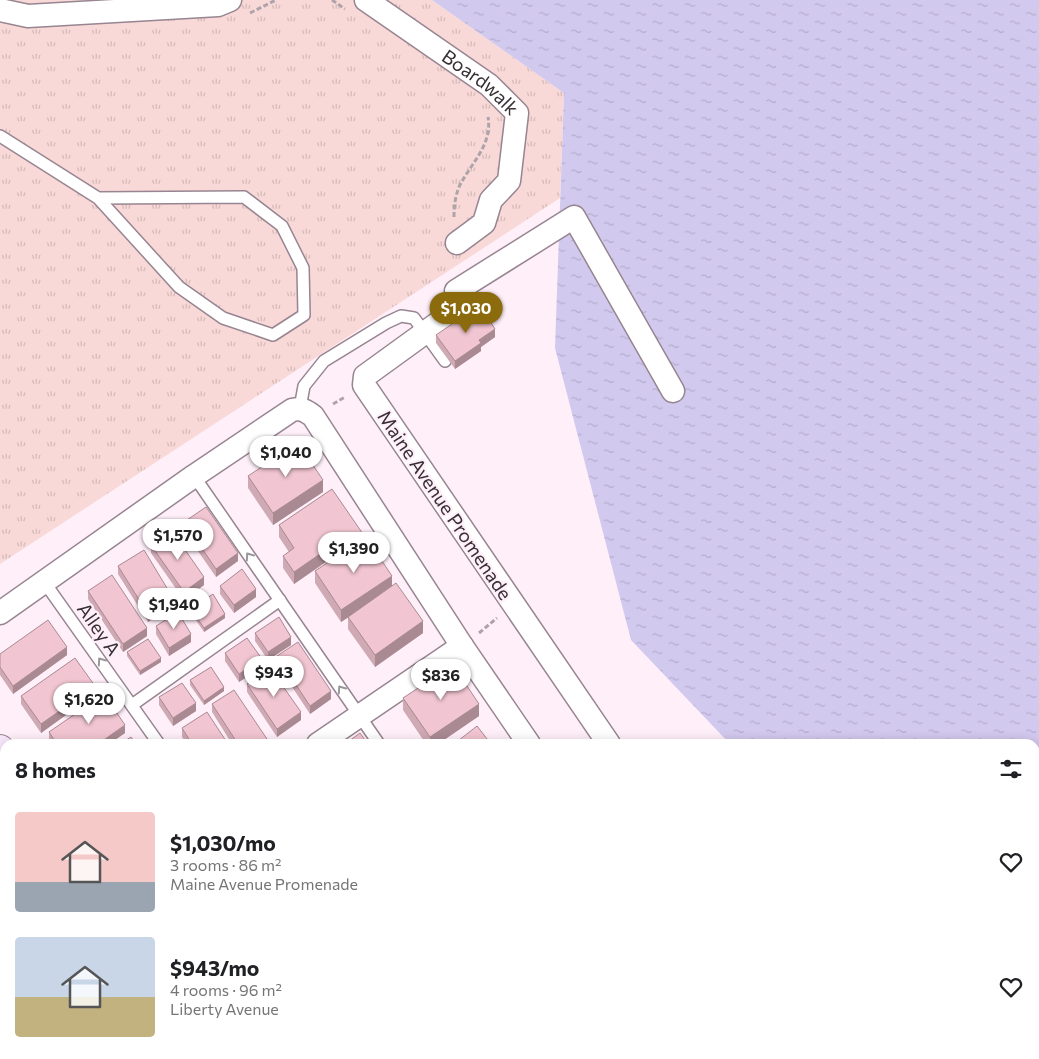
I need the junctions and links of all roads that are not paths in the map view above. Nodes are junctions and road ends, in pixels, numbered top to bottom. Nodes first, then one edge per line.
1 (230, 0) edge
2 (357, 5) edge
3 (0, 10) edge
4 (0, 136) edge
5 (98, 198) junction
6 (457, 244) road end
7 (425, 332) junction
8 (445, 361) edge
9 (673, 391) dead end
10 (300, 408) junction
11 (194, 476) junction
12 (45, 583) junction
13 (280, 600) junction
14 (0, 613) edge
15 (462, 646) junction
16 (132, 705) junction
17 (359, 715) junction
18 (156, 739) edge
19 (325, 739) edge
20 (376, 739) edge
21 (526, 739) edge
22 (606, 739) edge

1 - 3 street
2 - 6 street, Boardwalk
4 - 5 lane
5 - 5 lane
7 - 8 lane
7 - 9 street, Maine Avenue Promenade
7 - 10 lane
7 - 22 street, Maine Avenue Promenade
10 - 11 street
10 - 15 street
11 - 12 street
13 -> 11 lane
12 - 14 street
16 -> 12 lane, Alley A
13 - 16 lane
17 -> 13 lane
15 - 17 street
15 - 21 street
16 - 18 lane, Alley A
17 - 19 street
17 - 20 lane

